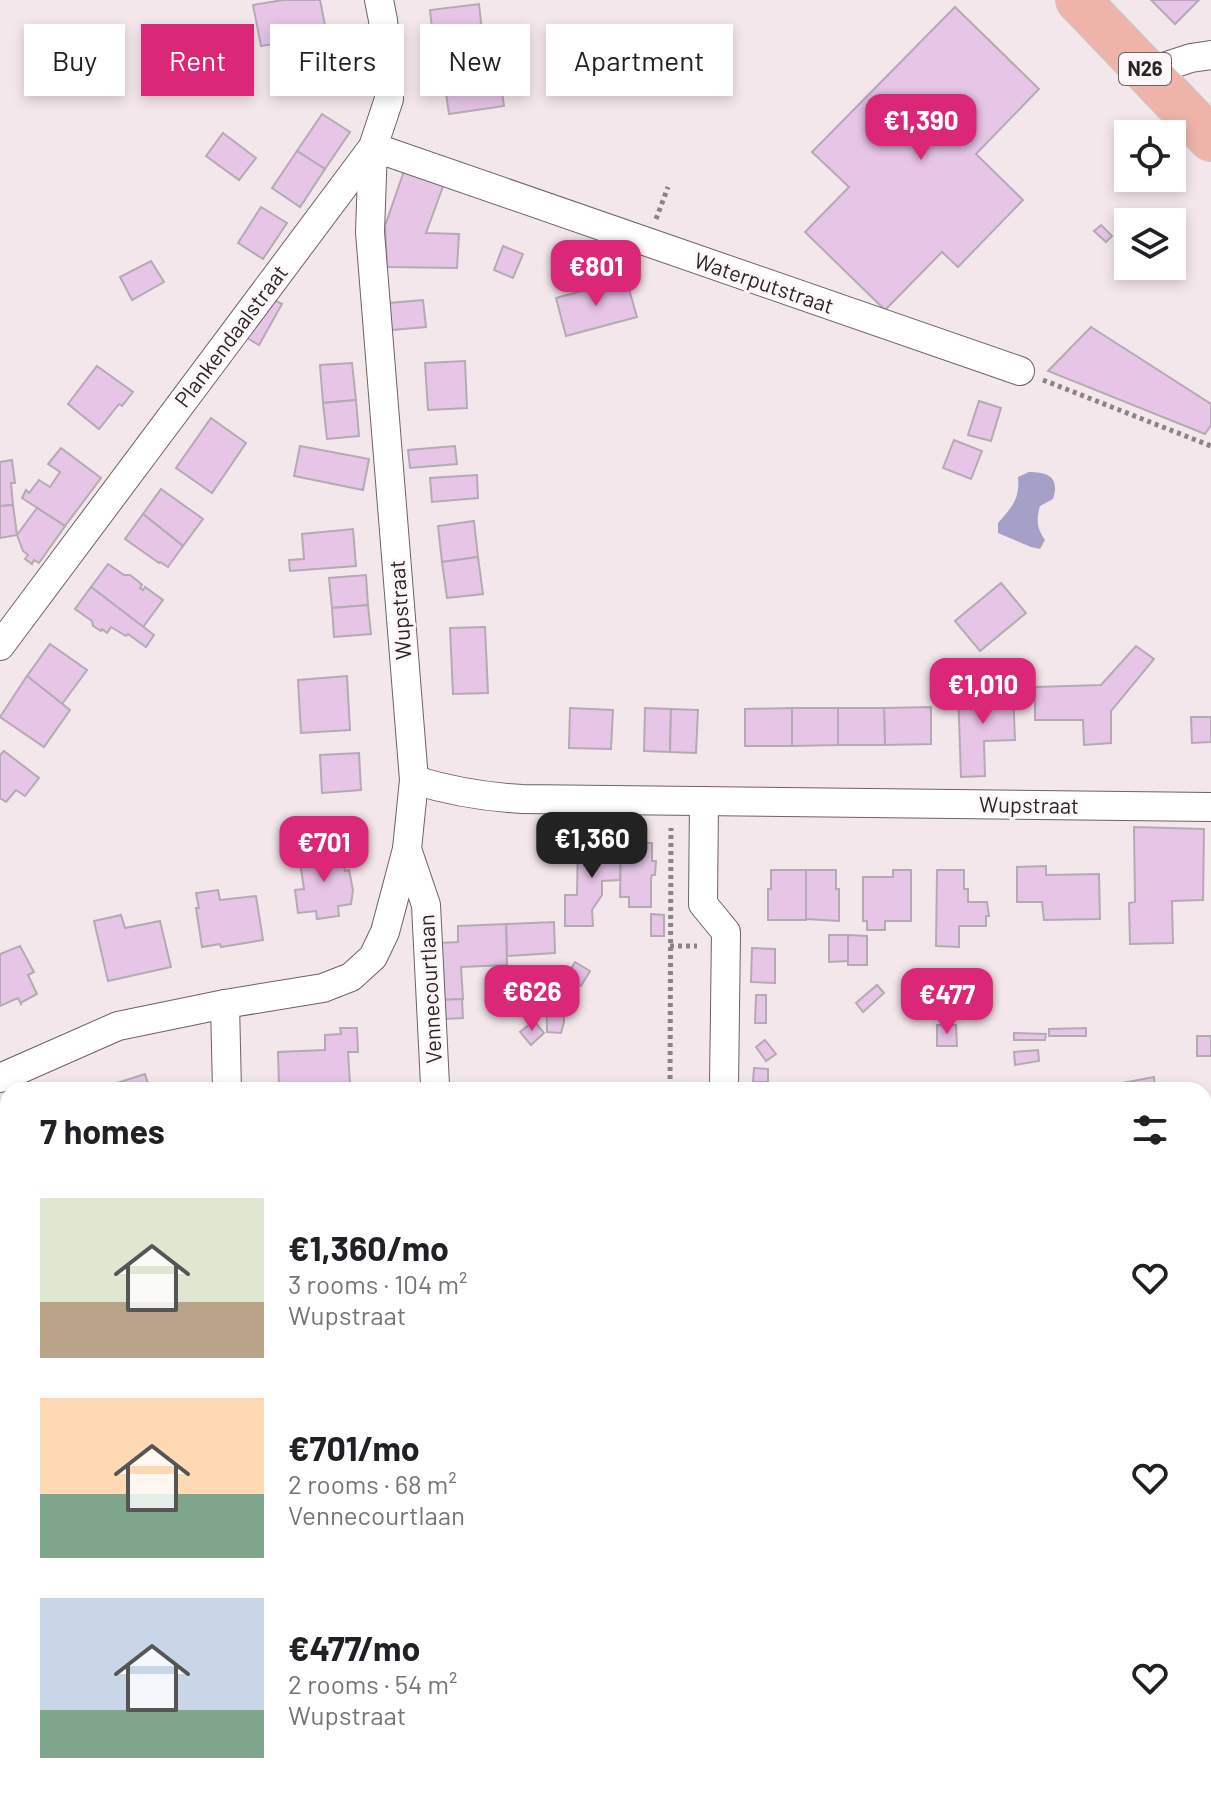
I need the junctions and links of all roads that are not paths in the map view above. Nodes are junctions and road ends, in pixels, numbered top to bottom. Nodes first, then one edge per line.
1 (379, 0) edge
2 (1078, 0) edge
3 (1211, 55) edge
4 (1148, 72) junction
5 (1211, 139) edge
6 (373, 147) junction
7 (1020, 371) road end
8 (0, 646) edge
9 (414, 780) junction
10 (704, 801) junction
11 (1211, 807) edge
12 (407, 849) junction
13 (225, 1004) junction
14 (0, 1078) edge
15 (227, 1082) edge
16 (435, 1082) edge
17 (723, 1082) edge

1 - 6 street, Plankendaalstraat
2 - 4 main road, N26
3 - 4 street
4 - 5 main road, N26
6 - 7 street, Waterputstraat
6 - 8 street, Plankendaalstraat
6 - 9 street, Wupstraat
9 - 10 street, Wupstraat
9 - 12 street, Vennecourtlaan
10 - 11 street, Wupstraat
10 - 17 street
12 - 13 street, Vennecourtlaan
12 - 16 street, Vennecourtlaan
13 - 14 street, Vennecourtlaan
13 - 15 street

